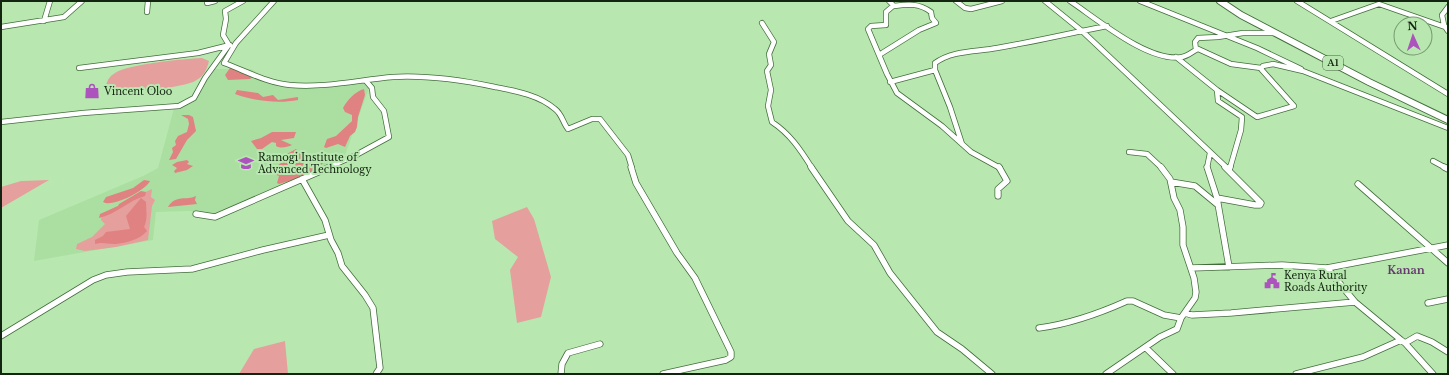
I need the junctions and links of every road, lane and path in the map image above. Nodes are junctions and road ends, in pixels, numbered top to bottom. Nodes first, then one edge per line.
1 (50, 1) edge
2 (82, 1) edge
3 (148, 1) edge
4 (215, 1) edge
5 (243, 1) edge
6 (274, 1) edge
7 (889, 1) edge
8 (956, 1) edge
9 (1002, 1) edge
10 (1045, 1) edge
11 (1070, 1) edge
12 (1140, 1) edge
13 (1220, 1) edge
14 (1226, 1) edge
15 (1297, 1) edge
16 (207, 3) dead end
17 (893, 6) junction
18 (1448, 7) edge
19 (148, 12) dead end
20 (44, 21) junction
21 (1331, 21) junction
22 (762, 24) dead end
23 (1106, 26) junction
24 (1, 27) edge
25 (1445, 27) junction
26 (1082, 31) junction
27 (1448, 31) edge
28 (1275, 33) junction
29 (1225, 36) junction
30 (236, 43) junction
31 (229, 45) junction
32 (1196, 48) junction
33 (878, 55) junction
34 (1176, 57) junction
35 (79, 68) dead end
36 (1261, 68) junction
37 (935, 70) junction
38 (1303, 71) junction
39 (366, 81) junction
40 (890, 82) junction
41 (1217, 90) junction
42 (1448, 94) edge
43 (1448, 116) edge
44 (1448, 120) edge
45 (1, 122) edge
46 (1448, 128) edge
47 (962, 144) junction
48 (1129, 152) dead end
49 (1210, 153) junction
50 (1433, 161) dead end
51 (1448, 168) edge
52 (1229, 170) junction
53 (302, 179) junction
54 (1171, 182) junction
55 (1358, 184) dead end
56 (998, 196) dead end
57 (1217, 198) junction
58 (1218, 205) junction
59 (196, 214) dead end
60 (329, 235) junction
61 (1448, 245) edge
62 (1431, 248) junction
63 (1448, 264) edge
64 (1229, 267) junction
65 (1191, 268) junction
66 (1327, 268) junction
67 (1448, 299) edge
68 (1355, 302) junction
69 (1428, 303) dead end
70 (1183, 316) junction
71 (1039, 328) dead end
72 (1, 336) edge
73 (1403, 342) junction
74 (600, 344) dead end
75 (1146, 348) junction
76 (1448, 352) edge
77 (376, 374) edge
78 (561, 374) edge
79 (663, 374) edge
80 (992, 374) edge
81 (1106, 374) edge
82 (1173, 374) edge
83 (1296, 374) edge
84 (1433, 374) edge

1 - 20 street
2 - 20 street
3 - 19 street
4 - 16 street
5 - 31 street
6 - 30 street
7 - 17 street
8 - 9 street
10 - 26 street
11 - 23 street
12 - 29 street
13 - 28 highway, A1
14 - 43 highway, A1
15 - 21 street
17 - 33 street
17 - 33 street
18 - 25 street
20 - 24 street
21 - 25 street
21 - 42 street
22 - 80 street
23 - 26 street
23 - 34 street
25 - 27 street
26 - 37 street
26 - 49 street
28 - 29 street
28 - 44 highway, A1
29 - 32 street
29 - 38 street
30 - 31 street
30 - 39 street
31 - 35 street
31 - 45 street
32 - 34 street
32 - 36 street
33 - 40 street
34 - 41 street
36 - 38 street
36 - 41 street
37 - 40 street
37 - 47 street
38 - 46 street
39 - 53 street
39 - 79 street
40 - 47 street
41 - 52 street
47 - 56 street
48 - 54 street
49 - 52 street
49 - 57 street
50 - 51 street
52 - 57 street
53 - 59 street
53 - 60 street
54 - 58 street
54 - 65 street
55 - 62 street
57 - 58 street
58 - 64 street
60 - 72 street
60 - 77 street
61 - 62 street
62 - 63 street
62 - 66 street
64 - 65 street
64 - 66 street
65 - 70 street
66 - 68 street
67 - 69 street
68 - 70 street
68 - 73 street
70 - 71 street
70 - 75 street
73 - 76 street
73 - 83 street
73 - 84 street
74 - 78 street
75 - 81 street
75 - 82 street

